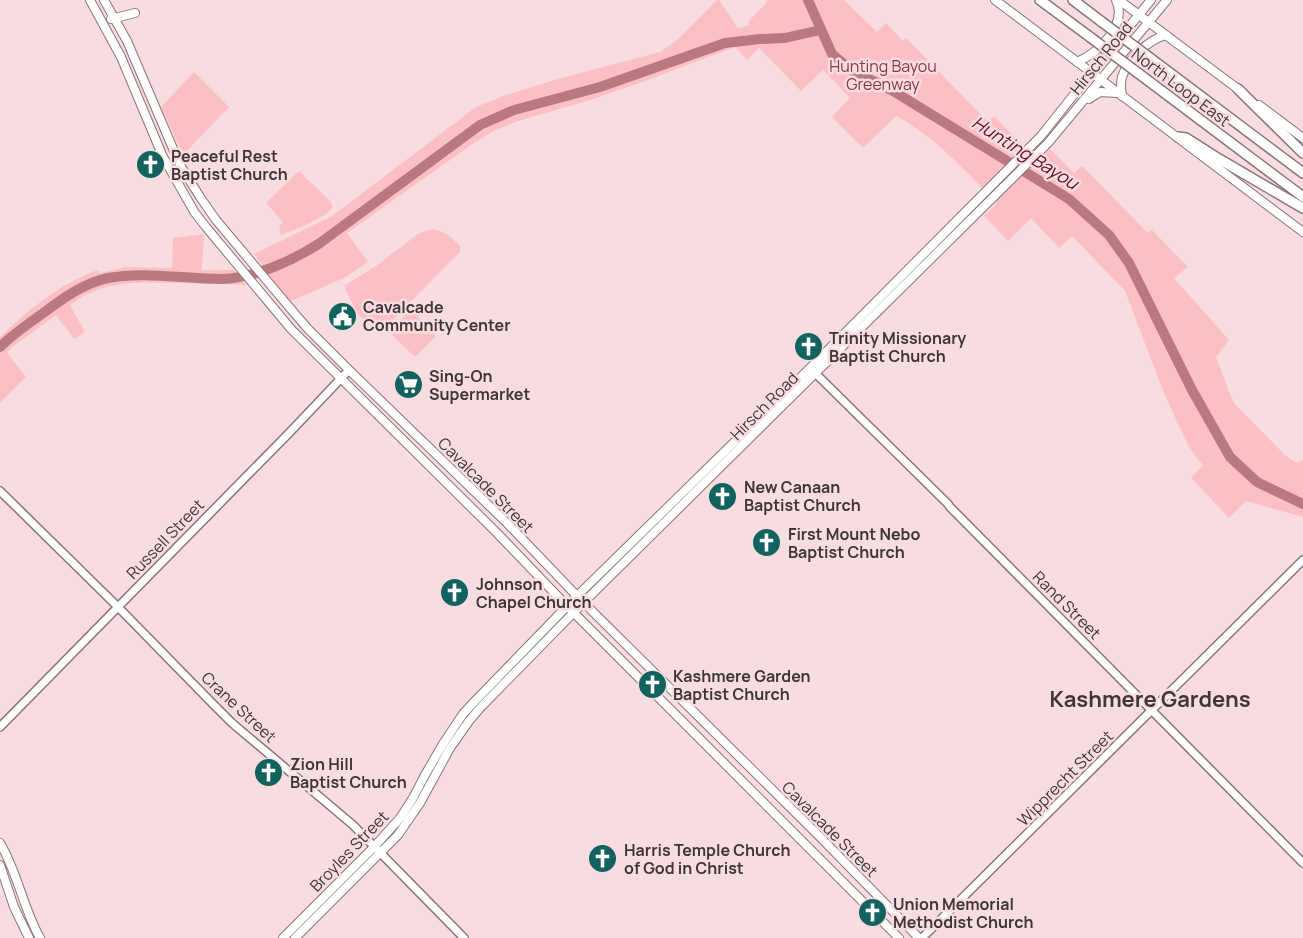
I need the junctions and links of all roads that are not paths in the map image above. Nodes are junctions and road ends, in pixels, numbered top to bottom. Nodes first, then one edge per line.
1 (90, 0) edge
2 (104, 0) edge
3 (995, 0) edge
4 (1040, 0) edge
5 (1073, 0) edge
6 (1118, 0) edge
7 (1151, 0) edge
8 (1167, 0) edge
9 (135, 13) dead end
10 (1138, 15) junction
11 (114, 17) junction
12 (1148, 22) junction
13 (103, 23) junction
14 (1166, 35) junction
15 (1077, 62) junction
16 (1090, 72) junction
17 (1101, 81) junction
18 (1238, 89) junction
19 (1120, 94) junction
20 (1078, 107) junction
21 (1178, 137) junction
22 (1303, 138) edge
23 (1303, 153) edge
24 (181, 166) junction
25 (171, 172) junction
26 (1303, 173) edge
27 (1303, 197) edge
28 (1303, 208) edge
29 (1303, 232) edge
30 (349, 370) junction
31 (813, 371) junction
32 (340, 379) junction
33 (694, 481) junction
34 (701, 488) junction
35 (0, 491) edge
36 (1303, 560) edge
37 (577, 596) junction
38 (583, 603) junction
39 (567, 606) junction
40 (118, 607) junction
41 (574, 613) junction
42 (1152, 711) junction
43 (0, 727) edge
44 (424, 775) joint
45 (432, 779) joint
46 (768, 786) junction
47 (758, 797) junction
48 (0, 843) edge
49 (374, 847) junction
50 (380, 854) junction
51 (1303, 864) edge
52 (0, 865) edge
53 (870, 888) junction
54 (859, 899) junction
55 (29, 938) edge
56 (40, 938) edge
57 (283, 938) edge
58 (295, 938) edge
59 (464, 938) edge
60 (898, 938) edge
61 (921, 938) edge

1 - 13 main road, Cavalcade Street
2 - 11 main road, Cavalcade Street
3 - 15 main road
4 - 27 highway, North Loop East, bridge
5 - 26 highway, North Loop East, bridge
6 - 10 main road
6 - 15 main road
7 - 10 main road, Hirsch Road
8 - 12 main road, Hirsch Road
9 - 11 main road
10 - 12 main road
10 - 16 main road, Hirsch Road
11 - 13 main road
11 - 24 main road, Cavalcade Street
12 - 14 main road
12 - 17 main road, Hirsch Road
13 - 25 main road, Cavalcade Street
14 - 18 main road
14 - 19 main road
15 - 16 main road
16 - 17 main road
16 - 31 main road, Hirsch Road
17 - 19 main road
17 - 20 main road, Hirsch Road
18 - 22 main road
18 - 23 highway
19 - 20 main road
19 - 21 main road
20 - 31 main road, Hirsch Road
21 - 28 highway
21 - 29 main road
24 - 25 main road
24 - 30 main road, Cavalcade Street
25 - 32 main road, Cavalcade Street
30 - 32 street, Russell Street
30 - 37 main road, Cavalcade Street
31 - 33 main road, Hirsch Road
31 - 34 main road, Hirsch Road
31 - 42 street, Rand Street
32 - 39 main road, Cavalcade Street
32 - 40 street, Russell Street
33 - 34 main road
33 - 37 main road, Hirsch Road
34 - 38 main road, Hirsch Road
35 - 40 street, Crane Street
36 - 42 street, Wipprecht Street
37 - 38 main road, Cavalcade Street
37 - 39 main road, Hirsch Road
38 - 41 main road, Hirsch Road
38 - 46 main road, Cavalcade Street
39 - 41 main road, Cavalcade Street
39 - 44 main road, Hirsch Road
40 - 43 street, Russell Street
40 - 49 street, Crane Street
41 - 45 main road, Hirsch Road
41 - 47 main road, Cavalcade Street
42 - 51 street, Rand Street
42 - 61 street, Wipprecht Street
44 - 49 main road, Broyles Street
45 - 50 main road, Broyles Street
46 - 47 main road
46 - 53 main road, Cavalcade Street
47 - 54 main road, Cavalcade Street
48 - 56 main road
49 - 50 street, Crane Street
49 - 57 main road, Broyles Street
50 - 58 main road, Broyles Street
50 - 59 street, Crane Street
52 - 55 main road
53 - 54 main road
53 - 61 main road, Cavalcade Street
54 - 60 main road, Cavalcade Street

